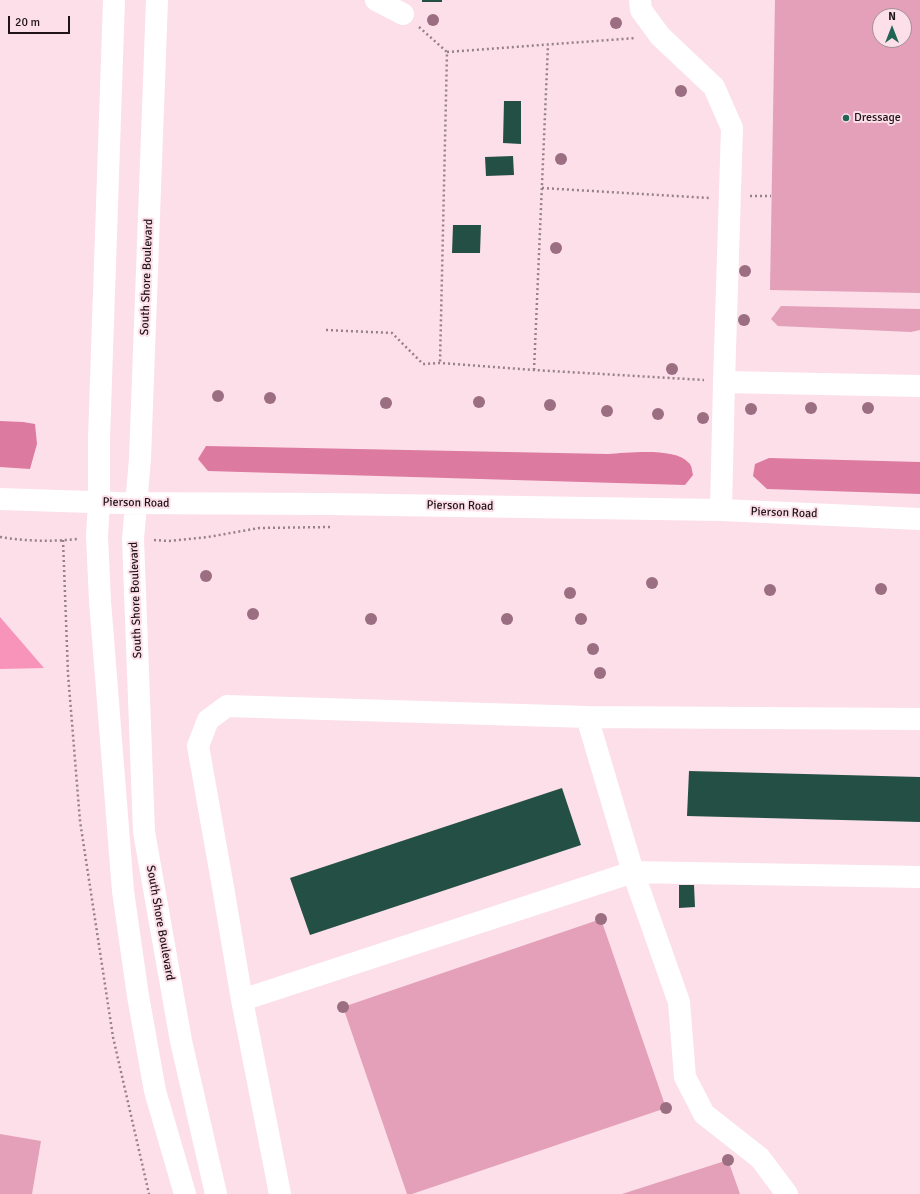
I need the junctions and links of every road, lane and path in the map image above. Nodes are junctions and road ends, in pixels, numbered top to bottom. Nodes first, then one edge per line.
1 (114, 0) edge
2 (157, 0) edge
3 (376, 0) edge
4 (640, 0) edge
5 (403, 14) joint
6 (660, 36) junction
7 (548, 44) junction
8 (447, 52) junction
9 (542, 188) junction
10 (771, 196) dead end
11 (729, 197) junction
12 (326, 330) dead end
13 (440, 362) junction
14 (534, 370) junction
15 (724, 382) junction
16 (920, 386) edge
17 (0, 499) edge
18 (99, 502) junction
19 (136, 503) junction
20 (721, 510) junction
21 (920, 519) edge
22 (330, 527) dead end
23 (97, 536) junction
24 (0, 537) edge
25 (133, 539) junction
26 (63, 540) junction
27 (587, 717) junction
28 (920, 719) edge
29 (633, 872) junction
30 (920, 877) edge
31 (242, 1000) junction
32 (149, 1194) edge
33 (185, 1194) edge
34 (216, 1194) edge
35 (280, 1194) edge
36 (787, 1194) edge

1 - 18 street
2 - 19 street, South Shore Boulevard
3 - 5 street
4 - 6 street
5 - 8 path
6 - 7 path
6 - 11 street
7 - 8 path
7 - 9 path
8 - 13 path
9 - 11 path
9 - 14 path
10 - 11 path
11 - 15 street
12 - 13 path
13 - 14 path
14 - 15 path
15 - 16 street
15 - 20 street
17 - 18 street, Pierson Road
18 - 19 street, Pierson Road
18 - 23 street
19 - 20 street, Pierson Road
19 - 25 street, South Shore Boulevard
20 - 21 street, Pierson Road
22 - 25 path
23 - 26 path
23 - 33 street
24 - 26 path
25 - 34 street, South Shore Boulevard
26 - 32 path
27 - 28 street
27 - 29 street
27 - 31 street
29 - 30 street
29 - 31 street
29 - 36 street
31 - 35 street

